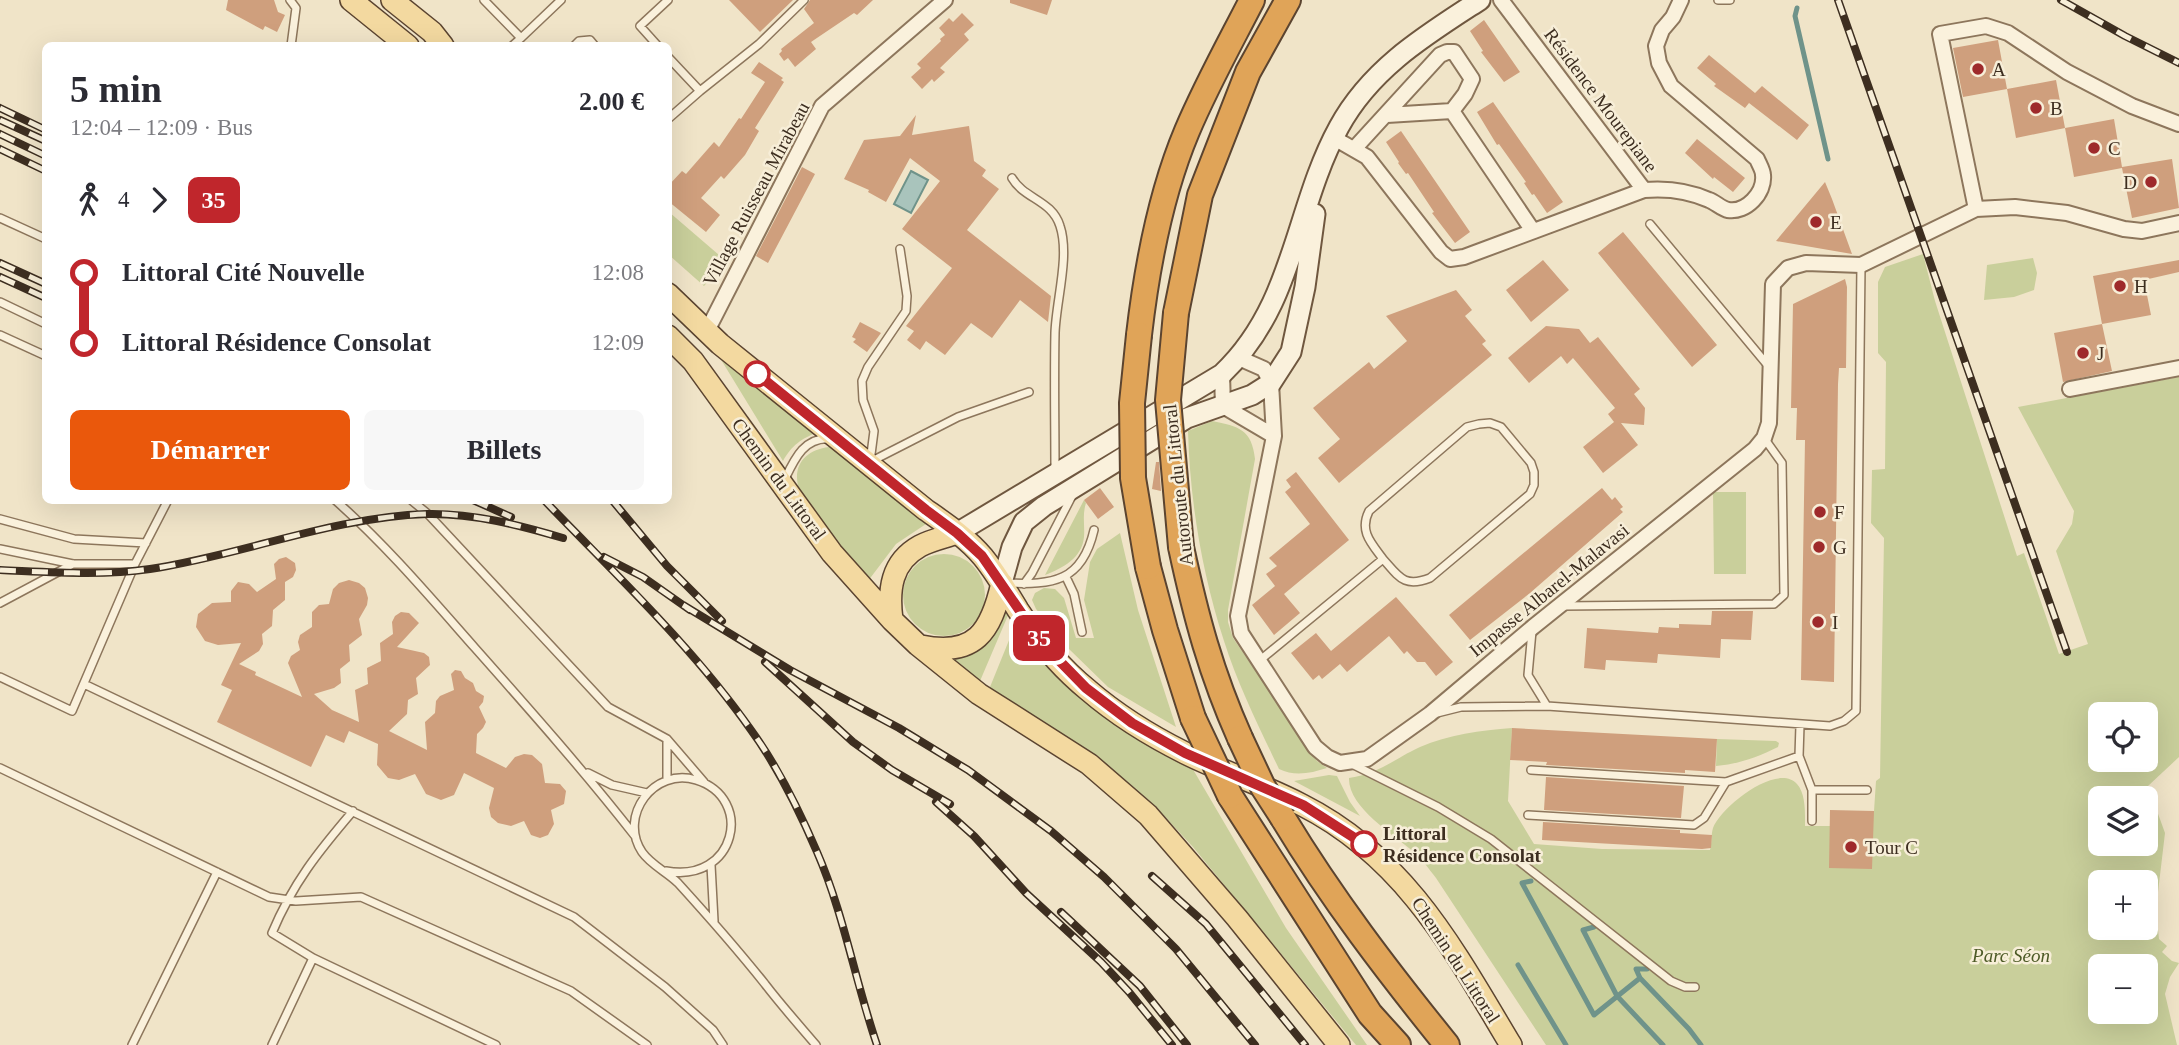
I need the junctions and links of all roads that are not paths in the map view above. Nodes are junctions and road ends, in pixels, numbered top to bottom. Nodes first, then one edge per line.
1 (290, 0) edge
2 (351, 0) edge
3 (392, 0) edge
4 (484, 0) edge
5 (561, 0) edge
6 (668, 0) edge
7 (804, 0) edge
8 (944, 0) edge
9 (1252, 0) edge
10 (1288, 0) edge
11 (1480, 0) edge
12 (1501, 0) edge
13 (1681, 0) edge
14 (1718, 0) edge
15 (1730, 0) edge
16 (522, 38) junction
17 (292, 42) edge
18 (403, 42) edge
19 (440, 42) edge
20 (517, 42) edge
21 (654, 42) edge
22 (672, 61) edge
23 (700, 91) junction
24 (1452, 111) junction
25 (672, 115) edge
26 (1387, 115) junction
27 (2179, 124) edge
28 (1334, 138) junction
29 (1354, 149) junction
30 (1323, 161) junction
31 (1012, 178) dead end
32 (1644, 190) junction
33 (1976, 209) junction
34 (0, 218) edge
35 (2179, 223) edge
36 (1650, 224) dead end
37 (1533, 231) junction
38 (42, 237) edge
39 (900, 249) dead end
40 (1861, 265) junction
41 (672, 298) edge
42 (0, 302) edge
43 (42, 322) edge
44 (706, 331) junction
45 (0, 335) edge
46 (672, 340) edge
47 (42, 354) edge
48 (1240, 358) junction
49 (1770, 368) junction
50 (2179, 368) edge
51 (1222, 374) junction
52 (1271, 383) junction
53 (2070, 390) dead end
54 (1029, 392) dead end
55 (1223, 406) junction
56 (1274, 436) junction
57 (1764, 439) junction
58 (839, 440) junction
59 (870, 463) junction
60 (1051, 482) junction
61 (783, 483) junction
62 (1077, 486) junction
63 (1040, 499) dead end
64 (166, 504) edge
65 (339, 504) edge
66 (416, 504) edge
67 (0, 519) edge
68 (1024, 522) junction
69 (1094, 530) dead end
70 (957, 533) junction
71 (146, 543) junction
72 (0, 549) edge
73 (1383, 559) junction
74 (73, 564) junction
75 (135, 564) junction
76 (1066, 577) junction
77 (1002, 583) junction
78 (1024, 584) junction
79 (0, 603) edge
80 (1559, 606) junction
81 (892, 620) junction
82 (1533, 627) junction
83 (1083, 632) dead end
84 (918, 645) junction
85 (1259, 661) junction
86 (0, 677) edge
87 (84, 684) junction
88 (1547, 706) junction
89 (1430, 714) junction
90 (1800, 725) junction
91 (667, 739) junction
92 (1799, 756) junction
93 (1348, 761) junction
94 (0, 768) edge
95 (582, 768) junction
96 (1531, 770) dead end
97 (667, 780) junction
98 (1726, 782) junction
99 (706, 783) junction
100 (1812, 790) junction
101 (1867, 790) dead end
102 (647, 793) junction
103 (353, 811) junction
104 (1528, 815) dead end
105 (1812, 821) dead end
106 (635, 837) junction
107 (711, 865) junction
108 (216, 872) junction
109 (666, 872) junction
110 (286, 900) junction
111 (714, 921) junction
112 (313, 958) junction
113 (1695, 987) dead end
114 (1370, 1014) junction
115 (132, 1045) edge
116 (272, 1045) edge
117 (496, 1045) edge
118 (647, 1045) edge
119 (723, 1045) edge
120 (816, 1045) edge
121 (1339, 1045) edge
122 (1385, 1045) edge
123 (1398, 1045) edge
124 (1447, 1045) edge
125 (1510, 1045) edge

1 - 17 lane
2 - 18 main road
3 - 19 main road
4 - 16 lane
5 - 16 lane
6 - 21 lane
7 - 23 lane
8 - 44 street, Village Ruisseau Mirabeau
9 - 114 highway, Autoroute du Littoral, bridge
10 - 124 highway, Autoroute du Littoral, bridge
11 - 28 street
12 - 32 street, Résidence Mourepiane
13 - 32 street, Résidence Mourepiane
14 - 15 lane
16 - 20 lane
22 - 23 lane
23 - 25 lane
24 - 26 street
24 - 26 street
24 - 37 street
26 - 29 street
27 - 33 street
28 - 29 street, Résidence Mourepiane
28 - 30 street
29 - 37 street, Résidence Mourepiane
30 - 48 street
30 - 52 street
31 - 60 lane
32 - 37 street, Résidence Mourepiane
33 - 35 street
33 - 40 street
34 - 38 lane
36 - 49 lane
39 - 59 lane
40 - 49 street
40 - 90 lane
41 - 44 main road
42 - 43 lane
44 - 58 main road
45 - 47 lane
46 - 61 main road, Chemin du Littoral
48 - 51 street
48 - 52 street
49 - 57 street
50 - 53 street
51 - 55 street
51 - 60 street
52 - 55 street
52 - 56 street
54 - 59 lane
55 - 56 street
55 - 62 street
56 - 85 street
57 - 80 street, Impasse Albarel-Malavasi
57 - 80 lane
58 - 59 main road
58 - 61 lane
59 - 70 main road
60 - 70 street
61 - 81 main road, Chemin du Littoral
62 - 68 street
62 - 78 lane
63 - 68 lane
64 - 71 lane
65 - 95 lane
66 - 91 lane
67 - 71 lane
68 - 77 street
69 - 76 lane
70 - 77 main road
70 - 81 main road
71 - 75 lane
72 - 74 lane
73 - 73 lane
73 - 85 lane
74 - 75 lane
74 - 79 lane
75 - 87 lane
76 - 78 lane
76 - 83 lane
77 - 78 lane
77 - 84 main road
77 - 125 main road, Chemin du Littoral
80 - 82 street, Impasse Albarel-Malavasi
81 - 84 main road
82 - 88 lane
82 - 89 street, Impasse Albarel-Malavasi
84 - 121 main road
85 - 93 street
86 - 87 lane
87 - 103 lane
88 - 89 lane
88 - 90 lane
89 - 93 street, Impasse Albarel-Malavasi
90 - 92 lane
91 - 97 lane
91 - 99 lane
92 - 98 lane
92 - 100 lane
93 - 113 lane
94 - 108 lane
95 - 102 lane
95 - 106 lane
96 - 98 lane
97 - 99 lane
97 - 102 lane
98 - 104 lane
99 - 107 lane
100 - 101 lane
100 - 105 lane
102 - 106 lane
103 - 110 lane
103 - 119 lane
106 - 109 lane
107 - 109 lane
107 - 111 lane
108 - 110 lane
108 - 115 lane
109 - 111 lane
110 - 112 lane
110 - 118 lane
111 - 120 lane
112 - 116 lane
112 - 117 lane
114 - 122 main road
114 - 123 highway, Autoroute du Littoral

